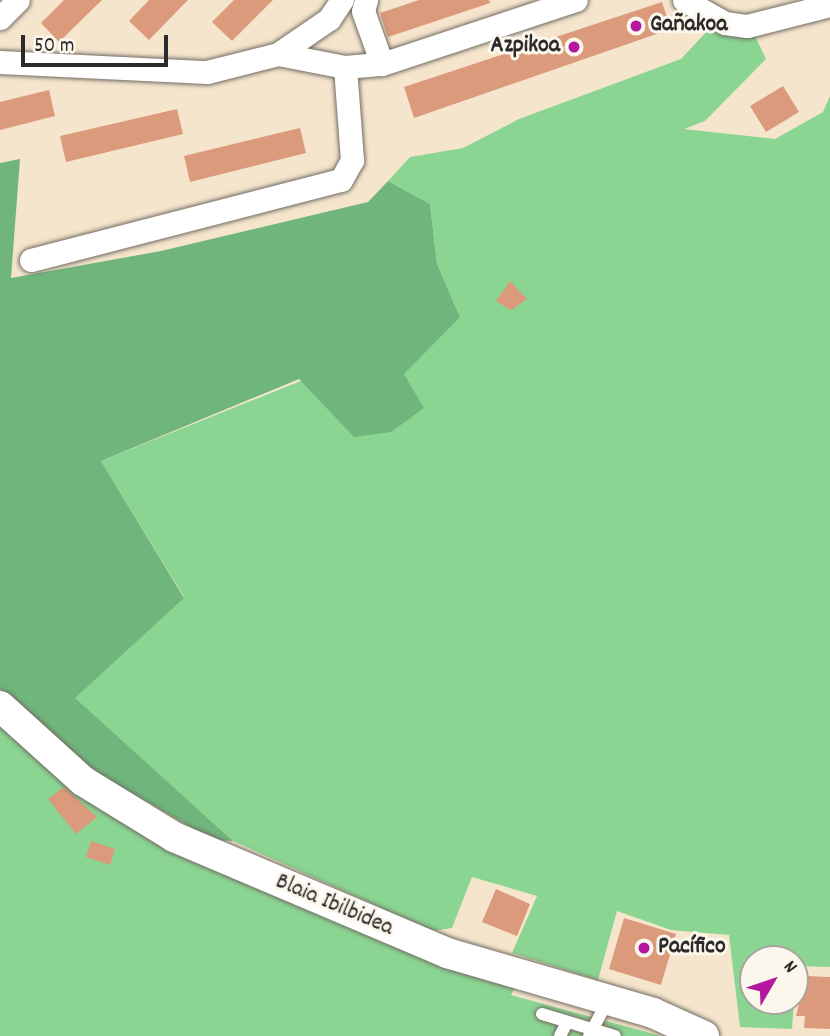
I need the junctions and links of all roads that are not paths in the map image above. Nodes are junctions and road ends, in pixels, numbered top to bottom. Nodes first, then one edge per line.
1 (19, 0) edge
2 (342, 0) edge
3 (366, 0) edge
4 (576, 0) edge
5 (684, 0) edge
6 (830, 5) edge
7 (0, 19) edge
8 (278, 54) junction
9 (0, 62) edge
10 (382, 64) junction
11 (345, 67) junction
12 (31, 260) dead end
13 (0, 706) edge
14 (607, 1002) junction
15 (542, 1014) dead end
16 (568, 1022) junction
17 (591, 1033) edge
18 (560, 1036) edge
19 (615, 1036) edge
20 (704, 1036) edge

1 - 7 street
2 - 8 street
3 - 10 street
4 - 10 street
5 - 6 street
8 - 9 street
8 - 11 street
10 - 11 street
11 - 12 street
13 - 14 street, Blaia Ibilbidea
14 - 17 lane
14 - 20 street, Blaia Ibilbidea
15 - 16 lane
16 - 17 lane
16 - 18 lane
17 - 19 lane

